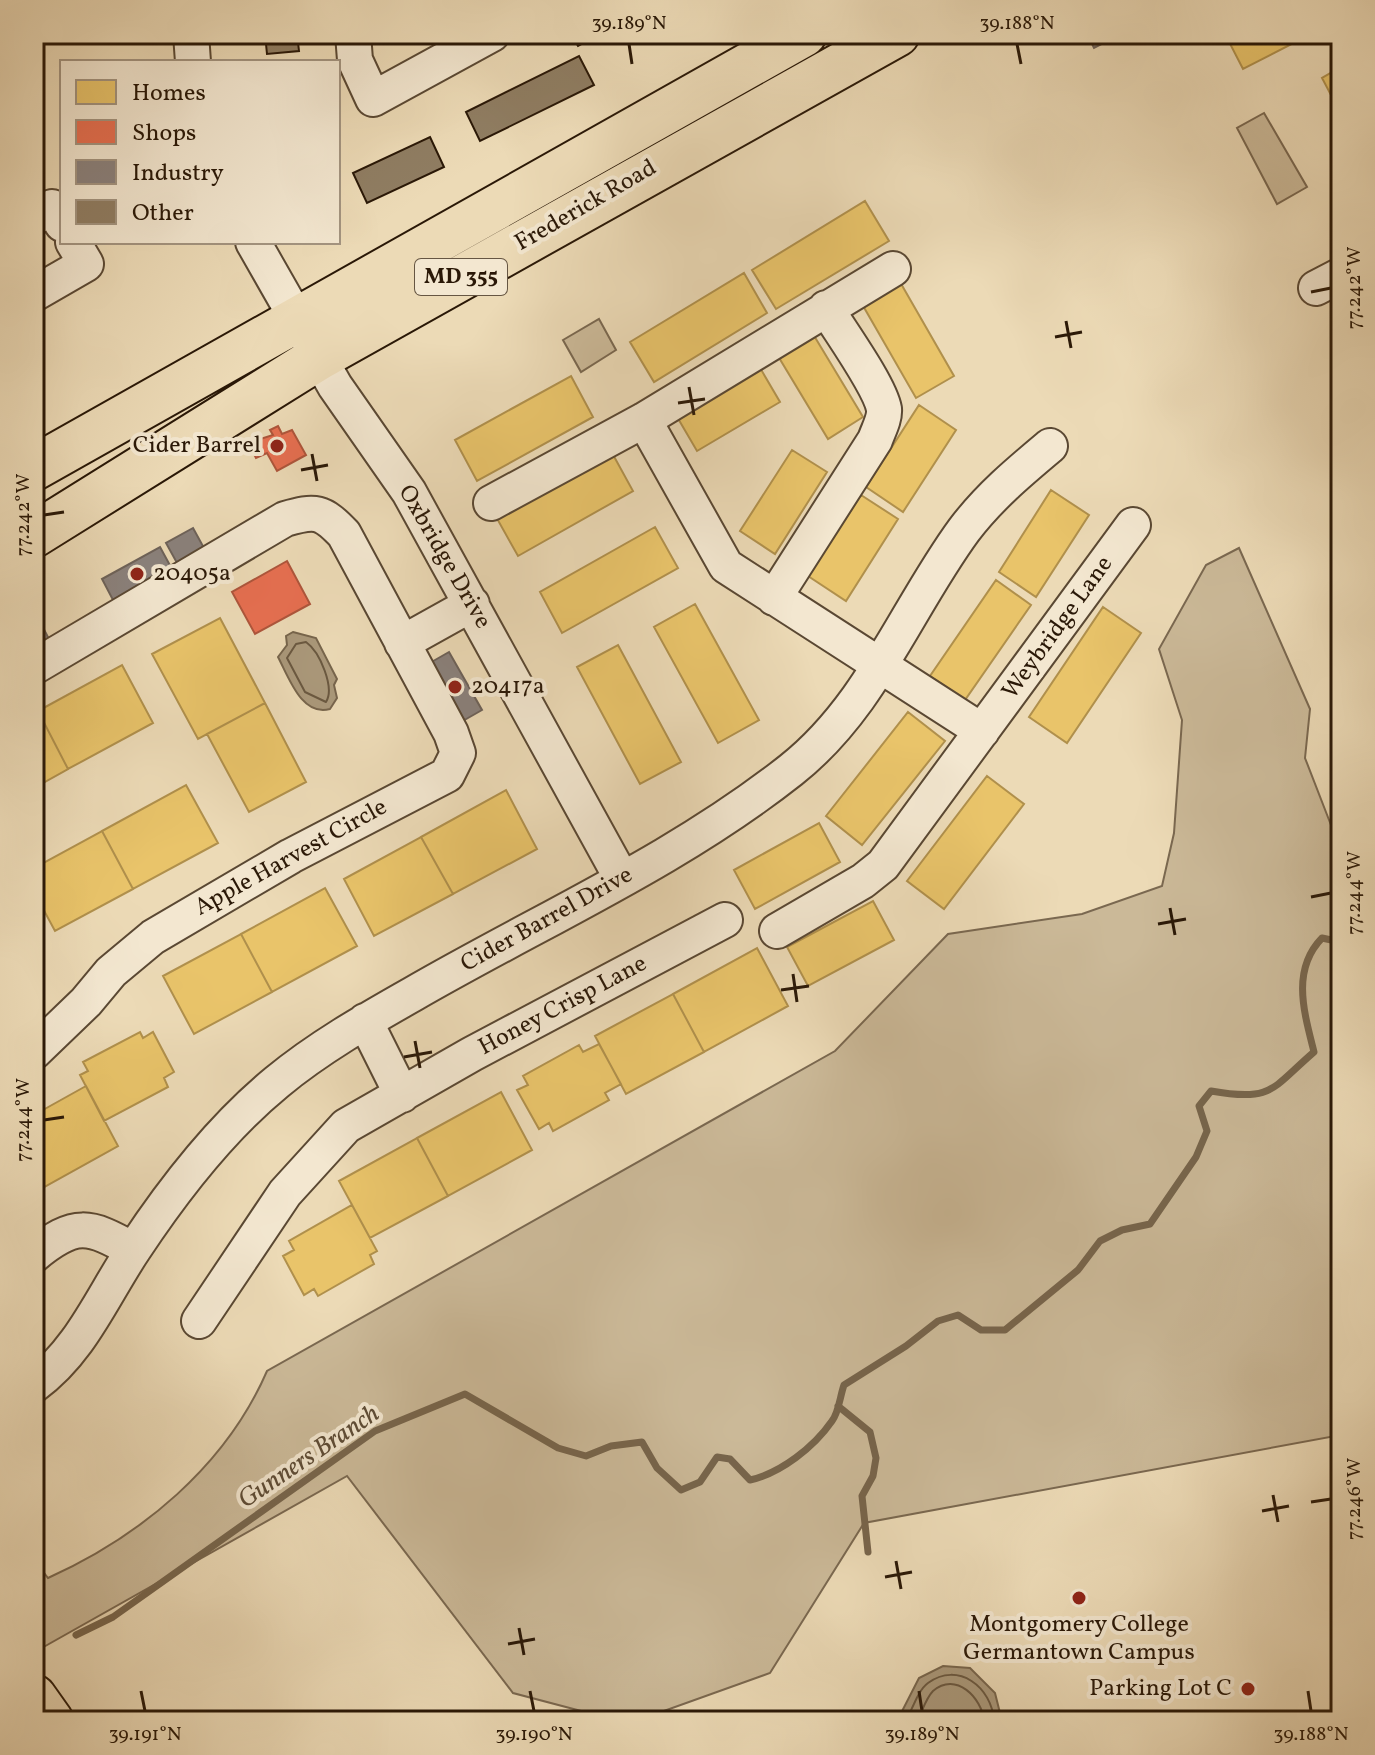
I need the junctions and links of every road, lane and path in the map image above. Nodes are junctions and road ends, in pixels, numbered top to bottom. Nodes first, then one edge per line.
1 (191, 34) edge
2 (353, 34) edge
3 (492, 34) edge
4 (804, 34) edge
5 (897, 34) edge
6 (193, 60) edge
7 (34, 218) edge
8 (60, 221) edge
9 (74, 244) edge
10 (254, 244) edge
11 (893, 269) dead end
12 (34, 294) edge
13 (826, 308) junction
14 (295, 319) junction
15 (318, 358) junction
16 (644, 420) junction
17 (1050, 446) dead end
18 (34, 468) edge
19 (491, 503) dead end
20 (1133, 525) dead end
21 (34, 535) edge
22 (774, 598) junction
23 (472, 604) junction
24 (402, 643) junction
25 (880, 666) junction
26 (34, 667) edge
27 (982, 731) junction
28 (622, 879) junction
29 (725, 920) dead end
30 (777, 931) dead end
31 (365, 1021) junction
32 (34, 1052) edge
33 (402, 1095) junction
34 (133, 1250) junction
35 (34, 1255) edge
36 (199, 1321) dead end
37 (34, 1385) edge
38 (34, 1697) edge
39 (51, 1721) edge

1 - 6 street
2 - 3 street
4 - 14 main road, Frederick Road / MD 355
5 - 15 main road, Frederick Road / MD 355
7 - 8 street
9 - 12 street
10 - 14 street, Oxbridge Drive
11 - 13 street
13 - 16 street
13 - 22 street
14 - 15 street, Oxbridge Drive
14 - 18 main road, Frederick Road / MD 355
15 - 21 main road, Frederick Road / MD 355
15 - 23 street, Oxbridge Drive
16 - 19 street
16 - 22 street
17 - 25 street, Cider Barrel Drive
20 - 27 street, Weybridge Lane
22 - 25 street
23 - 24 street
23 - 28 street, Oxbridge Drive
24 - 26 street, Apple Harvest Circle
24 - 32 street, Apple Harvest Circle
25 - 27 street
25 - 28 street, Cider Barrel Drive
27 - 30 street, Weybridge Lane
28 - 31 street, Cider Barrel Drive
29 - 33 street, Honey Crisp Lane
31 - 33 street
31 - 34 street, Cider Barrel Drive
33 - 36 street, Honey Crisp Lane
34 - 35 street
34 - 37 street, Cider Barrel Drive
38 - 39 main road

